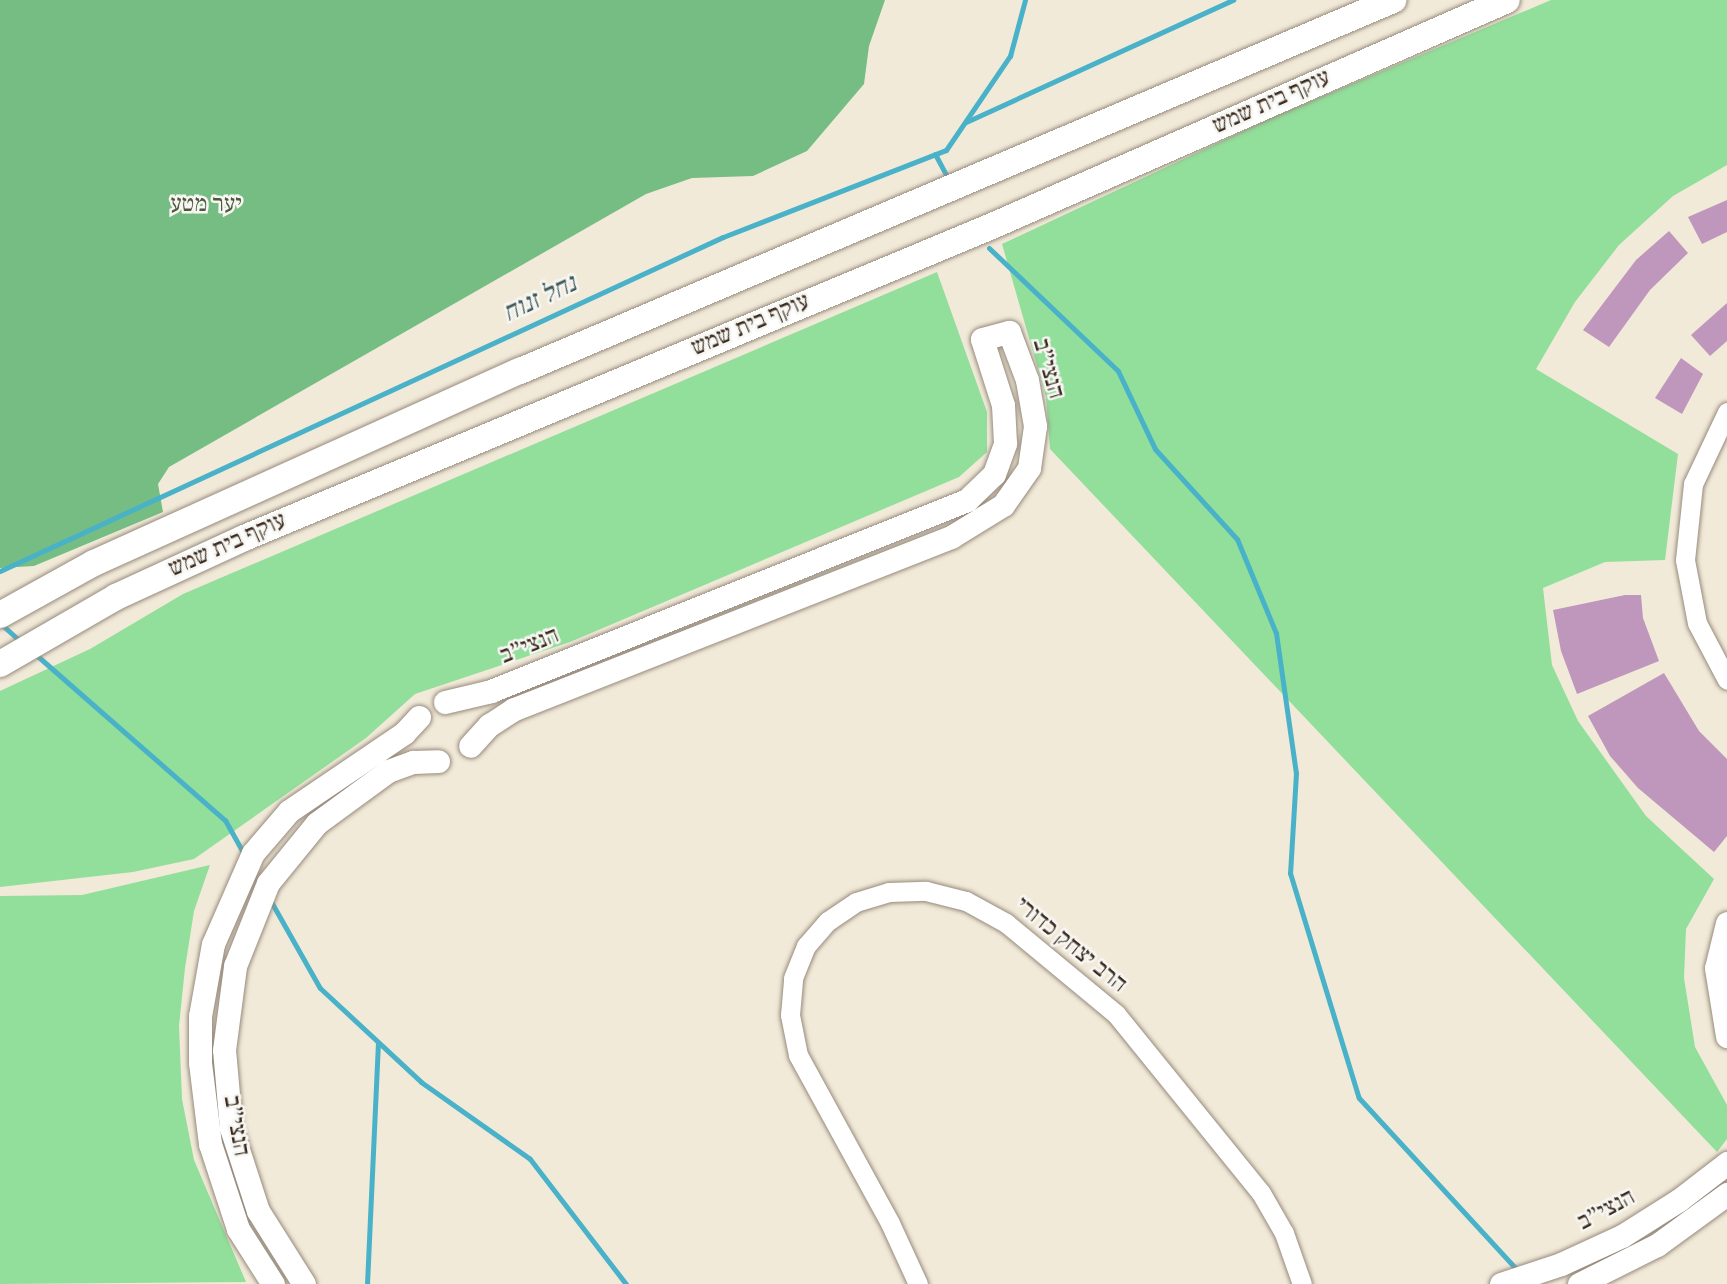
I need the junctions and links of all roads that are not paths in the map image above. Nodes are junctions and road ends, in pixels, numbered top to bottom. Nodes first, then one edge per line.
1 (1393, 0) edge
2 (1507, 0) edge
3 (1727, 412) edge
4 (0, 615) edge
5 (0, 664) edge
6 (1727, 680) edge
7 (446, 702) junction
8 (419, 717) junction
9 (470, 747) junction
10 (438, 761) junction
11 (1727, 923) edge
12 (1723, 1005) edge
13 (1727, 1036) edge
14 (1727, 1163) edge
15 (1727, 1194) edge
16 (273, 1284) edge
17 (304, 1284) edge
18 (918, 1284) edge
19 (1302, 1284) edge
20 (1501, 1284) edge
21 (1579, 1284) edge

1 - 4 main road, עוקף בית שמש
2 - 5 main road, עוקף בית שמש
3 - 6 street
7 - 8 street
7 - 9 street
7 - 9 street, הנצי"ב
8 - 10 street
8 - 16 street, הנצי"ב
9 - 10 street
10 - 17 street, הנצי"ב
11 - 12 street
12 - 13 street
14 - 20 street, הנצי"ב
15 - 21 street
18 - 19 street, הרב יצחק כדורי

